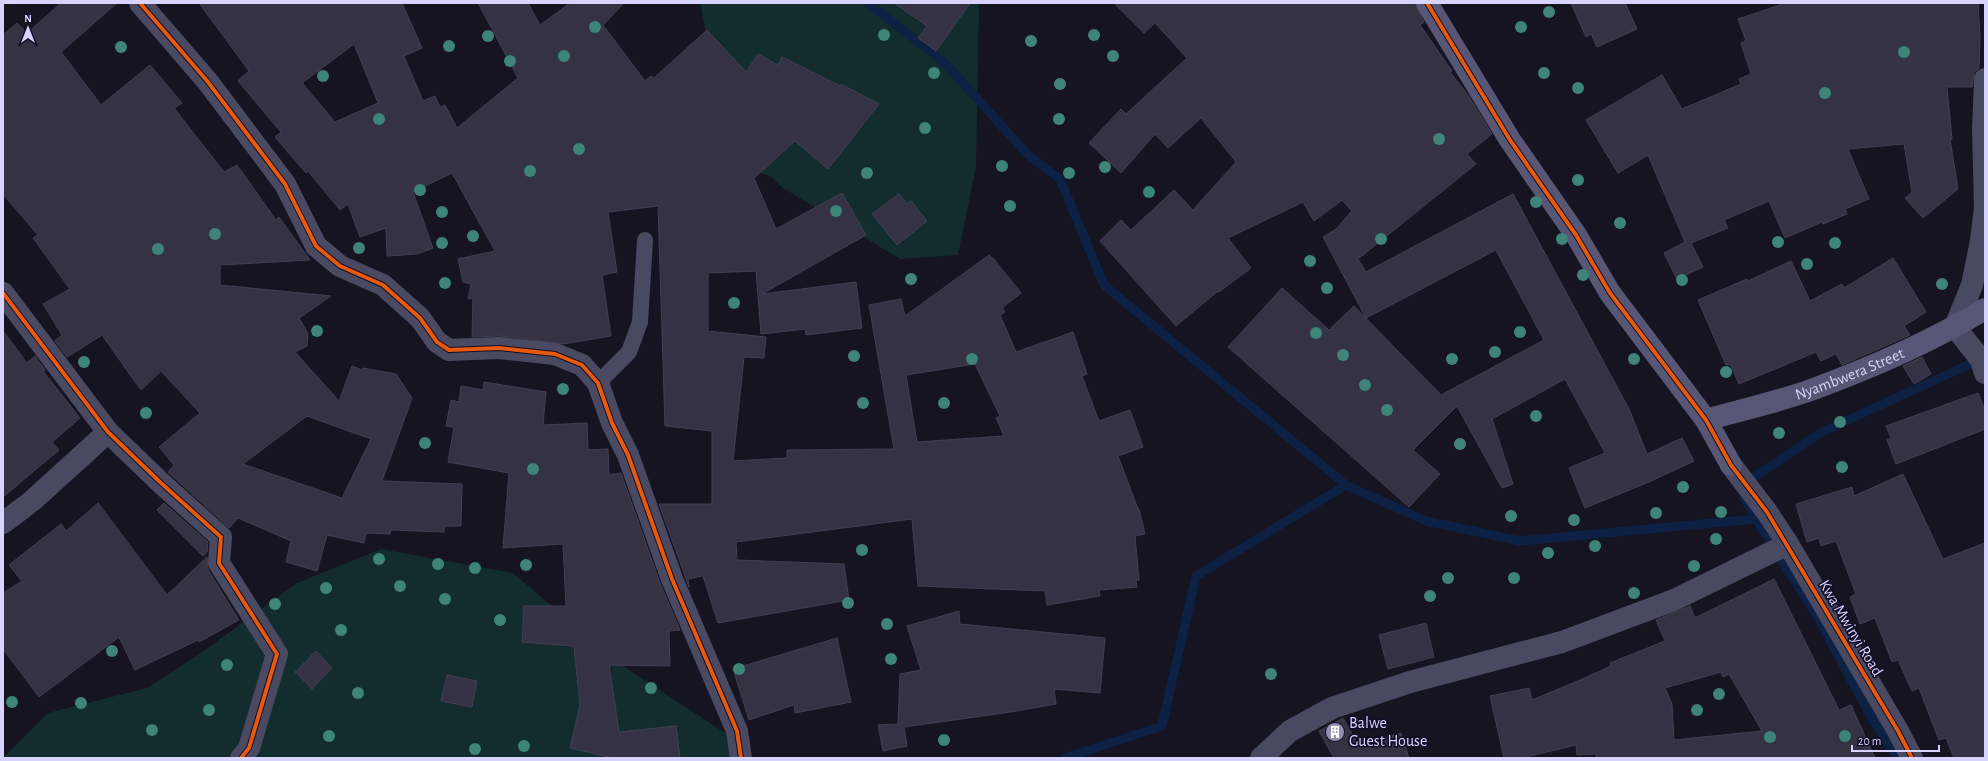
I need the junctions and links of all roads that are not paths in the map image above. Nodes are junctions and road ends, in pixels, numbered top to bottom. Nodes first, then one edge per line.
1 (140, 3) edge
2 (1427, 3) edge
3 (1985, 79) edge
4 (1984, 130) edge
5 (645, 240) dead end
6 (3, 293) edge
7 (1985, 309) edge
8 (1955, 327) junction
9 (1985, 373) edge
10 (598, 384) junction
11 (1706, 420) junction
12 (108, 432) junction
13 (3, 523) edge
14 (1788, 544) junction
15 (241, 758) edge
16 (740, 758) edge
17 (1261, 758) edge
18 (1912, 758) edge

1 - 10 street
2 - 11 street
3 - 4 street
4 - 8 street
5 - 10 lane
6 - 12 street
7 - 8 street, Nyambwera Street
8 - 9 street
8 - 11 street, Nyambwera Street
10 - 16 street
11 - 14 street, Kwa Mwinyi Road
12 - 13 street
12 - 15 street
14 - 17 street
14 - 18 street, Kwa Mwinyi Road

